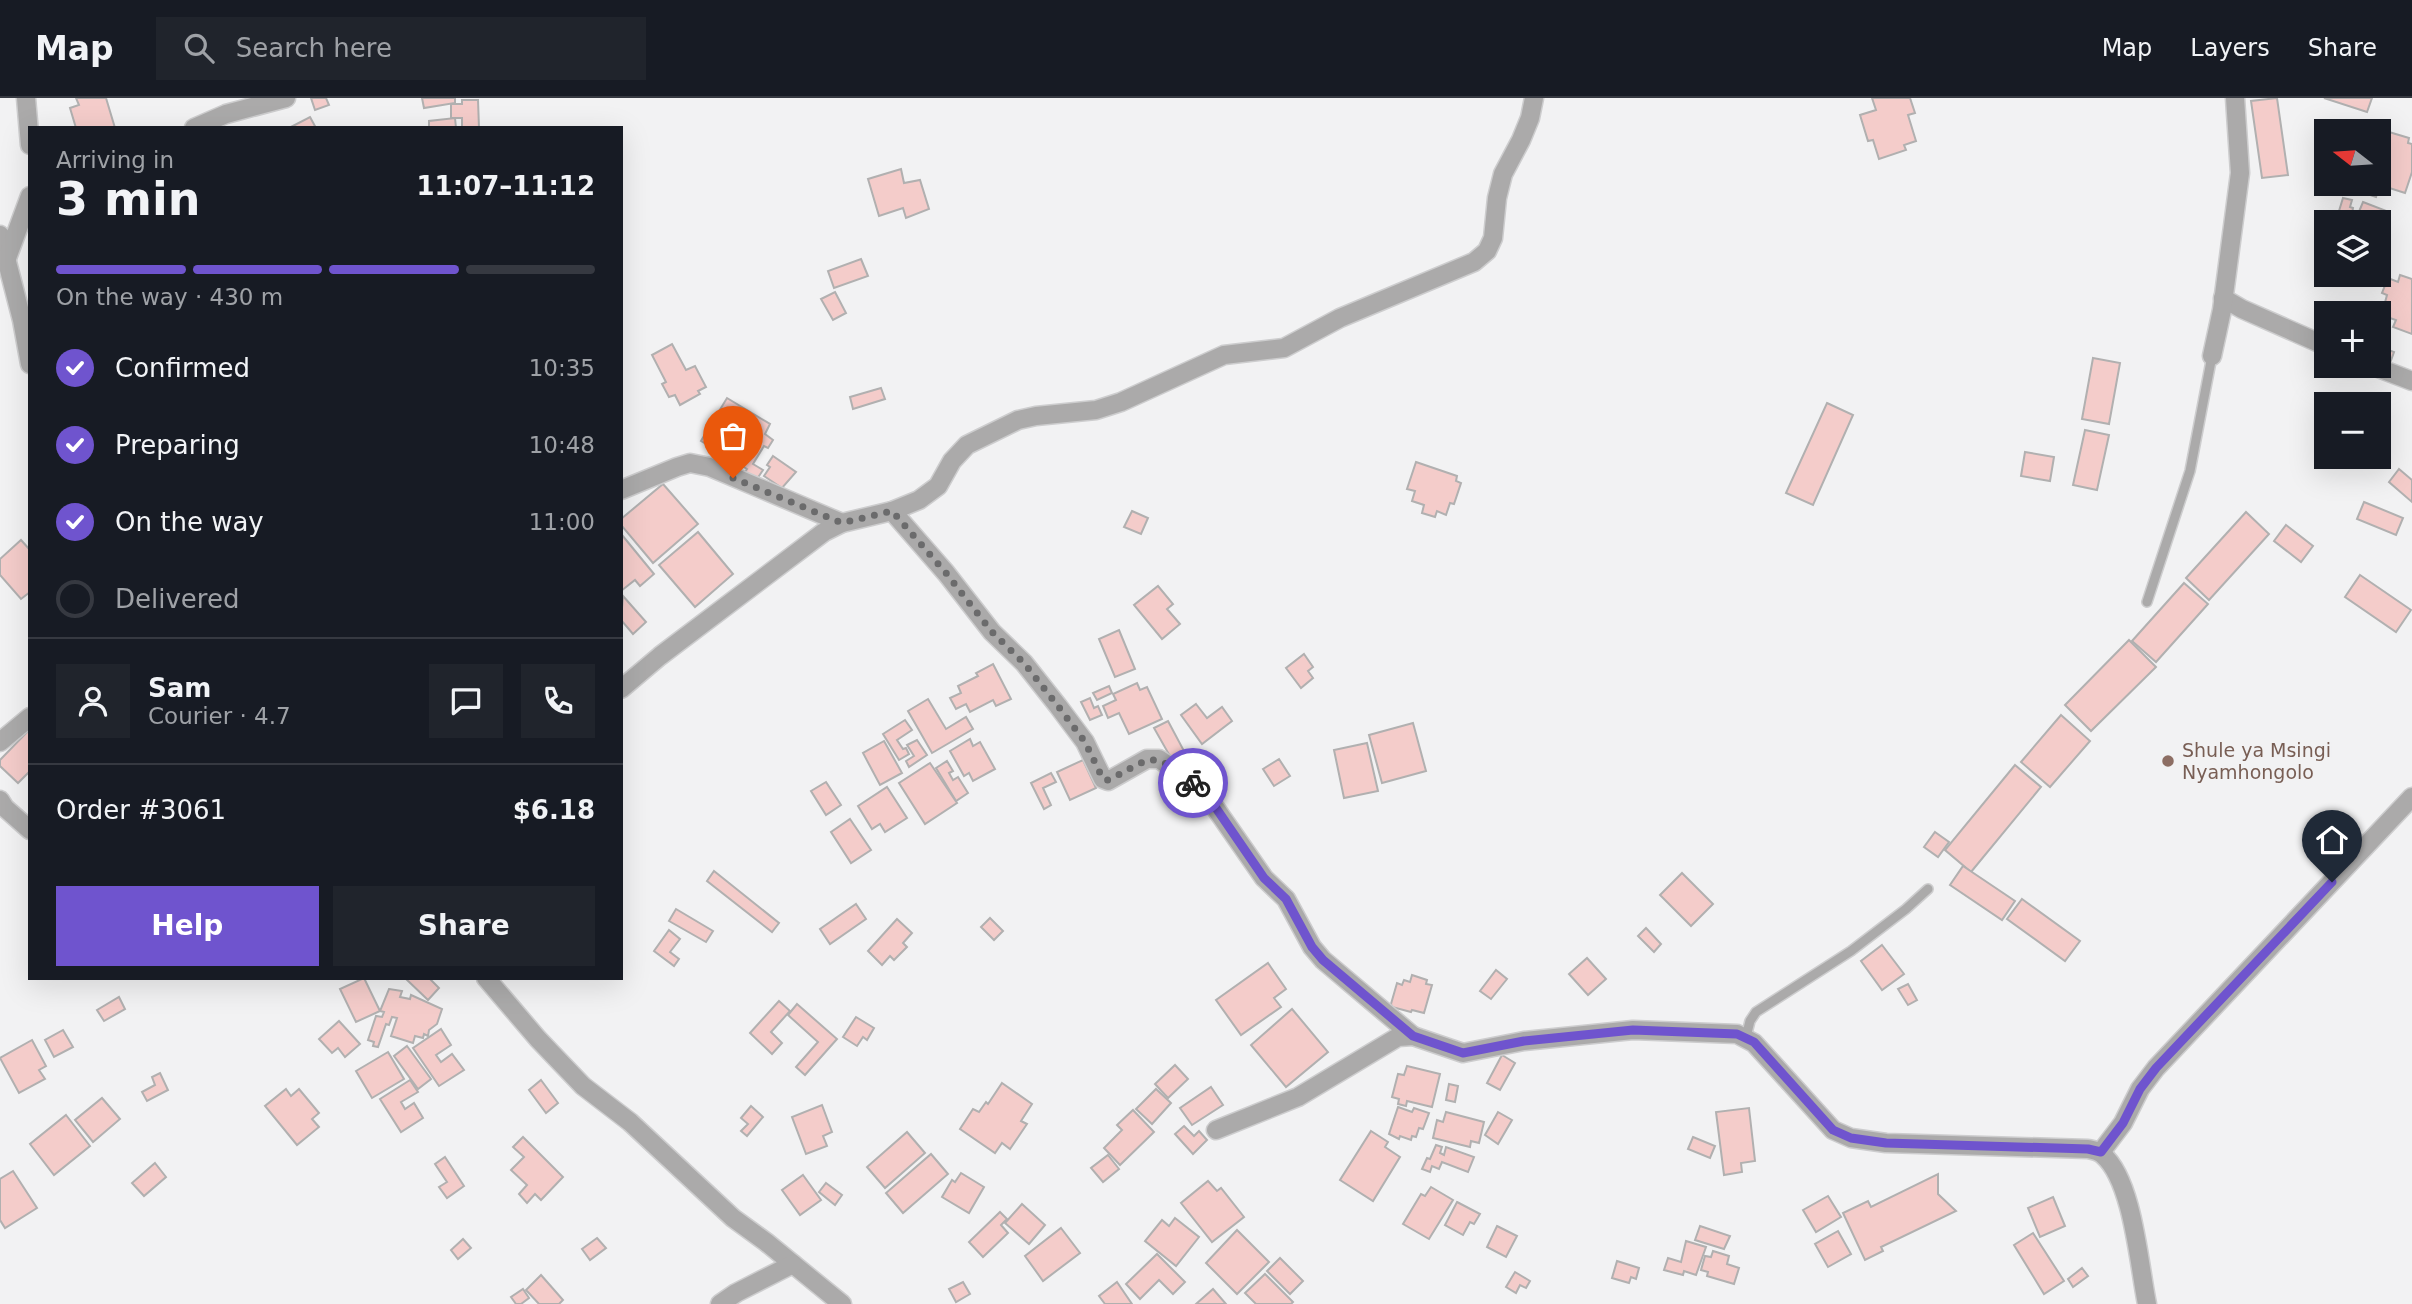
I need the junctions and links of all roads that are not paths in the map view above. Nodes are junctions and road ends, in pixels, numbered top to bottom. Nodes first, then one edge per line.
1 (26, 98) edge
2 (286, 98) edge
3 (1534, 98) edge
4 (2235, 98) edge
5 (28, 126) edge
6 (199, 126) edge
7 (28, 201) edge
8 (0, 235) edge
9 (7, 258) junction
10 (2223, 298) junction
11 (2314, 341) edge
12 (28, 352) edge
13 (2212, 356) joint
14 (2391, 373) edge
15 (2412, 381) edge
16 (623, 489) edge
17 (892, 511) junction
18 (842, 523) junction
19 (2147, 602) dead end
20 (623, 687) edge
21 (28, 719) edge
22 (0, 742) edge
23 (2412, 797) edge
24 (0, 800) edge
25 (28, 828) edge
26 (1928, 889) dead end
27 (488, 980) edge
28 (1413, 1036) junction
29 (1745, 1037) junction
30 (1216, 1130) dead end
31 (2101, 1152) junction
32 (793, 1264) junction
33 (720, 1304) edge
34 (842, 1304) edge
35 (2147, 1304) edge

1 - 5 street
2 - 6 street
3 - 17 street
4 - 10 street
7 - 9 street
8 - 9 street
9 - 12 street
10 - 11 street
10 - 13 street
13 - 19 lane
14 - 15 street
16 - 18 street
17 - 18 street
17 - 28 street
18 - 20 street
21 - 22 street
23 - 31 street
24 - 25 street
26 - 29 lane
27 - 32 street
28 - 29 street
28 - 30 street
29 - 31 street
31 - 35 street
32 - 33 street
32 - 34 street

